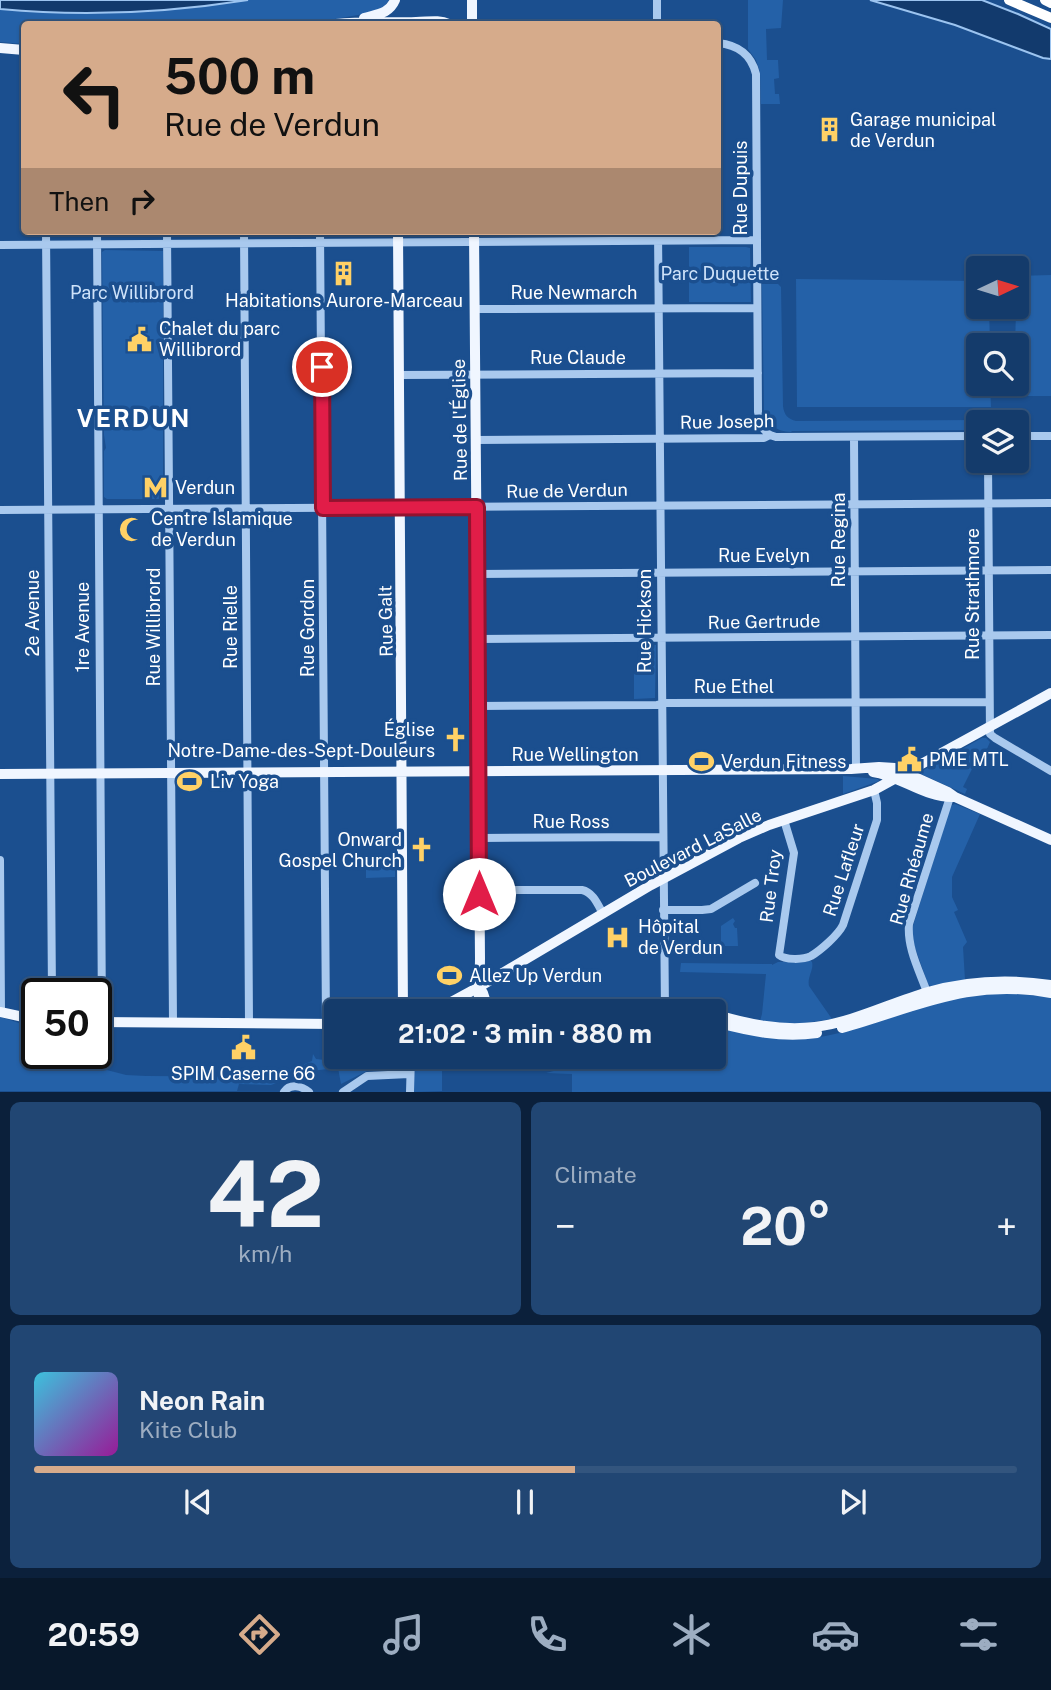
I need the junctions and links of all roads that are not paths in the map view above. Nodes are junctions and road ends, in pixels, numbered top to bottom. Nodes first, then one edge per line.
1 (396, 0) edge
2 (472, 0) edge
3 (657, 0) edge
4 (1009, 0) edge
5 (1045, 0) edge
6 (1051, 3) edge
7 (1051, 18) edge
8 (352, 21) edge
9 (397, 21) edge
10 (472, 21) edge
11 (657, 21) edge
12 (721, 43) edge
13 (0, 48) edge
14 (21, 50) edge
15 (46, 235) edge
16 (97, 235) edge
17 (167, 235) edge
18 (244, 235) edge
19 (320, 235) edge
20 (398, 235) edge
21 (658, 235) edge
22 (474, 237) edge
23 (757, 240) junction
24 (658, 241) junction
25 (398, 243) junction
26 (97, 244) junction
27 (167, 244) junction
28 (244, 244) junction
29 (321, 244) junction
30 (0, 245) edge
31 (47, 245) junction
32 (659, 308) junction
33 (757, 308) junction
34 (475, 309) junction
35 (659, 373) junction
36 (758, 373) junction
37 (475, 374) junction
38 (399, 375) junction
39 (770, 435) junction
40 (966, 436) edge
41 (1029, 436) edge
42 (1051, 436) edge
43 (854, 437) junction
44 (660, 439) junction
45 (476, 440) junction
46 (988, 473) edge
47 (1051, 503) edge
48 (854, 504) junction
49 (988, 504) junction
50 (660, 506) junction
51 (477, 507) junction
52 (323, 508) junction
53 (400, 508) junction
54 (169, 509) junction
55 (246, 509) junction
56 (0, 510) edge
57 (48, 510) junction
58 (99, 510) junction
59 (988, 570) junction
60 (1051, 570) edge
61 (855, 572) junction
62 (661, 573) junction
63 (477, 574) junction
64 (989, 635) junction
65 (1051, 635) edge
66 (856, 636) junction
67 (661, 638) junction
68 (478, 639) junction
69 (1051, 693) edge
70 (856, 702) junction
71 (989, 702) junction
72 (662, 704) junction
73 (478, 706) junction
74 (989, 727) junction
75 (856, 769) junction
76 (662, 770) junction
77 (1051, 771) edge
78 (324, 772) junction
79 (402, 772) junction
80 (479, 772) junction
81 (247, 773) junction
82 (0, 774) edge
83 (50, 774) junction
84 (100, 774) junction
85 (171, 774) junction
86 (901, 776) junction
87 (874, 790) junction
88 (952, 796) junction
89 (784, 820) junction
90 (663, 837) junction
91 (479, 838) junction
92 (1051, 840) edge
93 (0, 860) edge
94 (663, 878) junction
95 (755, 883) dead end
96 (479, 890) junction
97 (663, 910) junction
98 (603, 914) junction
99 (780, 957) joint
100 (52, 978) edge
101 (99, 978) edge
102 (1051, 985) edge
103 (479, 987) junction
104 (927, 992) junction
105 (1051, 993) edge
106 (330, 999) edge
107 (403, 999) edge
108 (457, 999) edge
109 (478, 999) edge
110 (485, 999) edge
111 (665, 999) edge
112 (0, 1012) edge
113 (21, 1017) edge
114 (726, 1017) edge
115 (112, 1022) edge
116 (173, 1022) junction
117 (249, 1023) junction
118 (324, 1024) edge
119 (726, 1025) edge
120 (410, 1069) edge
121 (410, 1074) junction
122 (284, 1091) edge
123 (309, 1091) edge
124 (343, 1091) edge
125 (410, 1091) edge

1 - 8 main road
1 - 9 main road
2 - 10 main road
3 - 11 street
4 - 7 highway
5 - 6 highway
12 - 23 street, Rue Dupuis
13 - 14 main road
15 - 31 street, 2e Avenue
16 - 26 street, 1re Avenue
17 - 27 street, Rue Willibrord
18 - 28 street, Rue Rielle
19 - 29 street, Rue Gordon
20 - 25 main road, Rue Galt
21 - 24 street, Rue Hickson
22 - 24 street
22 - 25 street
22 - 34 main road, Rue de l'Église
23 - 24 street
23 - 33 street, Rue Dupuis
24 - 32 street, Rue Hickson
25 - 29 street
25 - 38 main road, Rue Galt
26 - 27 street
26 - 31 street
26 - 58 street, 1re Avenue
27 - 28 street
27 - 54 street, Rue Willibrord
28 - 29 street
28 - 55 street, Rue Rielle
29 - 52 street, Rue Gordon
30 - 31 street
31 - 57 street, 2e Avenue
32 - 33 street, Rue Newmarch
32 - 34 street, Rue Newmarch
32 - 35 street, Rue Hickson
33 - 36 street, Rue Dupuis
34 - 37 main road, Rue de l'Église
35 - 36 street, Rue Claude
35 - 37 street, Rue Claude
35 - 44 street, Rue Hickson
36 - 39 street, Rue Dupuis
37 - 38 street, Rue Claude
37 - 45 main road, Rue de l'Église
38 - 53 main road, Rue Galt
39 - 43 street, Rue Joseph
39 - 44 street, Rue Joseph
40 - 43 street, Rue Joseph
41 - 42 street
43 - 48 street, Rue Regina
44 - 45 street, Rue Joseph
44 - 50 street, Rue Hickson
45 - 51 main road, Rue de l'Église
46 - 49 street, Rue Strathmore
47 - 49 street, Rue de Verdun
48 - 49 street, Rue de Verdun
48 - 50 street, Rue de Verdun
48 - 61 street, Rue Regina
49 - 59 street, Rue Strathmore
50 - 51 street, Rue de Verdun
50 - 62 street, Rue Hickson
51 - 53 street, Rue de Verdun
51 - 63 main road, Rue de l'Église
52 - 53 street, Rue de Verdun
52 - 55 street, Rue de Verdun
52 - 78 street, Rue Gordon
53 - 79 main road, Rue Galt
54 - 55 street, Rue de Verdun
54 - 58 street, Rue de Verdun
54 - 85 street, Rue Willibrord
55 - 81 street, Rue Rielle
56 - 57 street, Rue de Verdun
57 - 58 street, Rue de Verdun
57 - 83 street, 2e Avenue
58 - 84 street, 1re Avenue
59 - 60 street, Rue Evelyn
59 - 61 street, Rue Evelyn
59 - 64 street, Rue Strathmore
61 - 62 street, Rue Evelyn
61 - 66 street, Rue Regina
62 - 63 street, Rue Evelyn
62 - 67 street, Rue Hickson
63 - 68 main road, Rue de l'Église
64 - 65 street, Rue Gertrude
64 - 66 street, Rue Gertrude
64 - 71 street, Rue Strathmore
66 - 67 street, Rue Gertrude
66 - 70 street, Rue Regina
67 - 68 street, Rue Gertrude
67 - 72 street, Rue Hickson
68 - 73 main road, Rue de l'Église
69 - 74 main road, Boulevard LaSalle
70 - 71 street, Rue Ethel
70 - 72 street, Rue Ethel
70 - 75 street, Rue Regina
71 - 74 street, Rue Strathmore
72 - 73 street, Rue Ethel
72 - 76 street, Rue Hickson
73 - 80 main road, Rue de l'Église
74 - 77 street
74 - 86 main road, Boulevard LaSalle
75 - 76 main road, Rue Wellington
75 - 86 main road, Rue Wellington
76 - 80 main road, Rue Wellington
76 - 90 street, Rue Hickson
78 - 79 main road, Rue Wellington
78 - 81 main road, Rue Wellington
78 - 106 street, Rue Gordon
79 - 80 main road, Rue Wellington
79 - 107 main road, Rue Galt
80 - 91 main road, Rue de l'Église
81 - 85 main road, Rue Wellington
81 - 117 street, Rue Rielle
82 - 83 main road, Rue Wellington
83 - 84 main road, Rue Wellington
83 - 100 street, 2e Avenue
84 - 85 main road, Rue Wellington
84 - 101 street, 1re Avenue
85 - 116 street, Rue Willibrord
86 - 87 main road, Boulevard LaSalle
86 - 88 main road, Rue Wellington
87 - 89 main road, Boulevard LaSalle
87 - 99 street, Rue Lafleur
88 - 92 main road, Rue Wellington
88 - 104 street, Rue Rhéaume
89 - 94 main road, Boulevard LaSalle
89 - 99 street, Rue Troy
90 - 91 street, Rue Ross
90 - 94 street, Rue Hickson
91 - 96 main road, Rue de l'Église
93 - 112 street
94 - 97 street, Rue Hickson
94 - 98 main road, Boulevard LaSalle
95 - 97 street
96 - 98 street
96 - 103 main road, Rue de l'Église
97 - 111 street, Rue Hickson
98 - 103 main road, Boulevard LaSalle
102 - 104 main road
103 - 108 main road, Boulevard LaSalle
103 - 109 main road, Rue de l'Église
103 - 110 main road, Rue de l'Église
104 - 114 main road
105 - 119 main road
112 - 113 main road
115 - 116 main road
116 - 117 main road
117 - 118 main road
120 - 121 street
121 - 124 street
121 - 125 street
122 - 123 street

